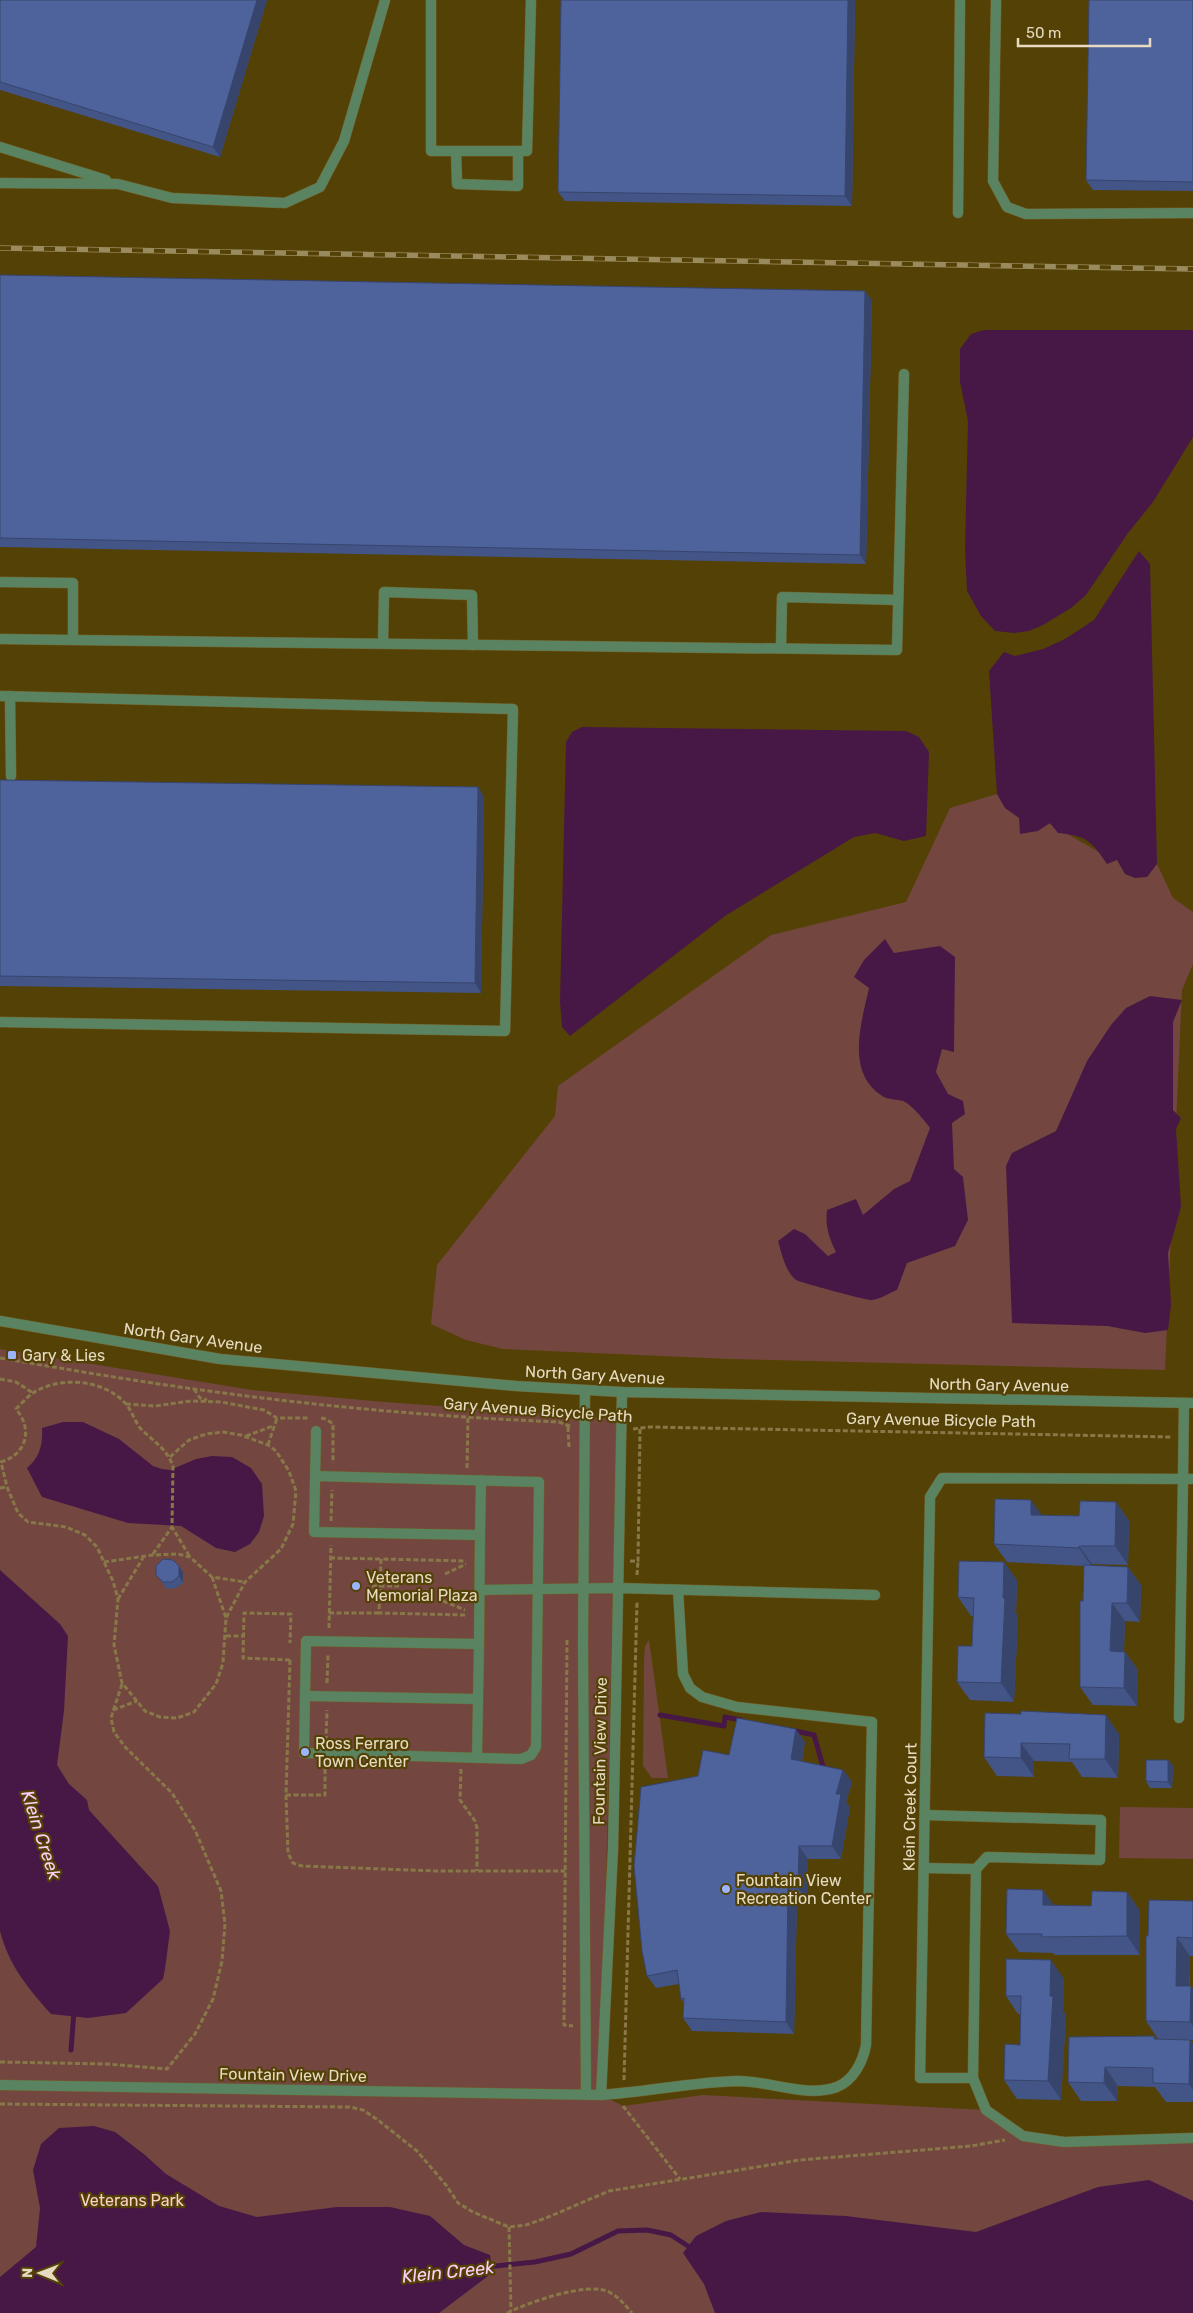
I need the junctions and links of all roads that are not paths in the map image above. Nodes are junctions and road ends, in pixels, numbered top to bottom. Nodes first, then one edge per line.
1 (385, 0) edge
2 (431, 0) edge
3 (531, 0) edge
4 (960, 0) edge
5 (996, 0) edge
6 (0, 148) edge
7 (456, 151) junction
8 (518, 151) junction
9 (0, 183) edge
10 (118, 184) junction
11 (958, 213) dead end
12 (1193, 213) edge
13 (904, 374) dead end
14 (0, 582) edge
15 (898, 600) junction
16 (0, 639) edge
17 (73, 640) junction
18 (383, 644) junction
19 (473, 645) junction
20 (781, 648) junction
21 (5, 696) edge
22 (11, 776) dead end
23 (0, 1022) edge
24 (0, 1321) edge
25 (585, 1390) junction
26 (622, 1392) junction
27 (1188, 1403) edge
28 (316, 1431) dead end
29 (315, 1476) junction
30 (1188, 1479) edge
31 (481, 1480) junction
32 (480, 1535) junction
33 (584, 1588) junction
34 (618, 1588) junction
35 (480, 1590) junction
36 (538, 1590) junction
37 (678, 1590) junction
38 (875, 1595) dead end
39 (479, 1644) junction
40 (305, 1696) junction
41 (478, 1699) junction
42 (1179, 1718) dead end
43 (478, 1758) junction
44 (925, 1815) junction
45 (924, 1868) junction
46 (976, 1869) junction
47 (972, 2078) junction
48 (0, 2085) edge
49 (586, 2095) junction
50 (601, 2095) junction
51 (1193, 2138) edge

1 - 10 street
2 - 7 street
3 - 8 street
4 - 11 street
5 - 12 street
6 - 10 street
7 - 8 street
7 - 8 street
9 - 10 street
13 - 15 street
14 - 17 street
15 - 20 street
15 - 20 street
16 - 17 street
17 - 18 street
18 - 19 street
18 - 19 street
19 - 20 street
21 - 22 street
21 - 23 street
24 - 25 street, North Gary Avenue
25 - 26 street, North Gary Avenue
25 - 33 street, Fountain View Drive
26 - 27 street, North Gary Avenue
26 - 34 street, Fountain View Drive
27 - 30 street
28 - 29 street
29 - 31 street
29 - 32 street
30 - 42 street
30 - 44 street, Klein Creek Court
31 - 32 street
31 - 36 street
32 - 35 street
33 - 34 street
33 - 36 street
33 - 49 street, Fountain View Drive
34 - 37 street
34 - 50 street, Fountain View Drive
35 - 36 street
35 - 39 street
36 - 43 street
37 - 38 street
37 - 50 street
39 - 40 street
39 - 41 street
40 - 41 street
40 - 43 street
41 - 43 street
44 - 45 street, Klein Creek Court
44 - 46 street
45 - 46 street
45 - 47 street, Klein Creek Court
46 - 47 street
47 - 51 street
48 - 49 street, Fountain View Drive
49 - 50 street, Fountain View Drive

